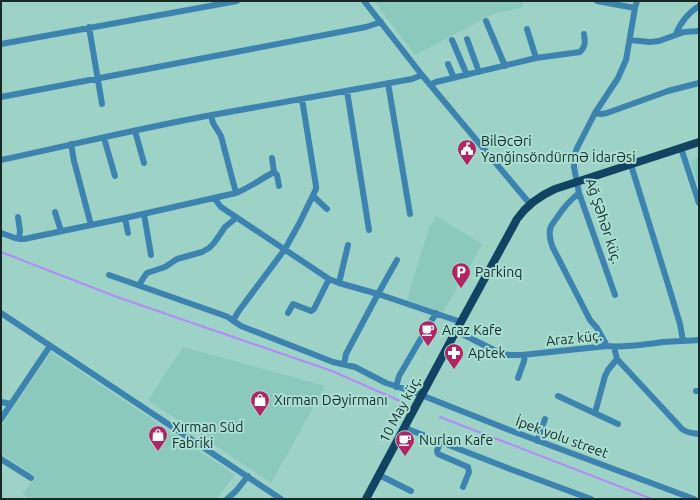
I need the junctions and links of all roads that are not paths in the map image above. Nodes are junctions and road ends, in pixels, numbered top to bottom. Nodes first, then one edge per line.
1 (238, 1) edge
2 (364, 1) edge
3 (597, 1) edge
4 (637, 1) edge
5 (699, 6) edge
6 (635, 8) junction
7 (486, 21) dead end
8 (381, 22) junction
9 (89, 27) junction
10 (528, 29) dead end
11 (699, 31) edge
12 (584, 34) dead end
13 (676, 34) junction
14 (467, 39) dead end
15 (452, 40) dead end
16 (630, 40) junction
17 (1, 44) edge
18 (536, 58) junction
19 (448, 64) dead end
20 (505, 66) junction
21 (479, 72) junction
22 (422, 75) junction
23 (467, 75) junction
24 (98, 78) junction
25 (454, 78) junction
26 (388, 83) junction
27 (699, 83) edge
28 (430, 85) junction
29 (347, 91) junction
30 (1, 97) edge
31 (302, 99) junction
32 (102, 104) dead end
33 (595, 113) junction
34 (211, 115) junction
35 (135, 131) junction
36 (104, 138) junction
37 (699, 142) edge
38 (71, 144) junction
39 (681, 148) junction
40 (272, 158) dead end
41 (1, 160) edge
42 (144, 163) dead end
43 (631, 165) junction
44 (274, 172) junction
45 (115, 176) dead end
46 (578, 182) junction
47 (279, 186) dead end
48 (236, 193) junction
49 (579, 193) junction
50 (313, 196) junction
51 (214, 198) junction
52 (699, 203) edge
53 (530, 204) junction
54 (327, 209) dead end
55 (55, 212) dead end
56 (144, 214) junction
57 (410, 214) dead end
58 (18, 217) dead end
59 (125, 218) junction
60 (236, 218) junction
61 (91, 225) junction
62 (369, 230) dead end
63 (61, 231) junction
64 (1, 233) edge
65 (128, 233) dead end
66 (19, 239) junction
67 (348, 245) dead end
68 (285, 250) junction
69 (151, 255) dead end
70 (397, 260) dead end
71 (109, 275) dead end
72 (329, 280) junction
73 (339, 283) junction
74 (139, 285) junction
75 (378, 294) junction
76 (615, 295) dead end
77 (1, 313) edge
78 (288, 313) dead end
79 (436, 313) junction
80 (233, 321) junction
81 (461, 322) junction
82 (456, 331) junction
83 (699, 340) edge
84 (683, 341) junction
85 (50, 346) junction
86 (607, 346) junction
87 (614, 347) junction
88 (525, 355) junction
89 (617, 359) junction
90 (344, 364) junction
91 (518, 378) dead end
92 (396, 387) junction
93 (422, 395) junction
94 (558, 396) dead end
95 (1, 402) edge
96 (11, 404) junction
97 (594, 413) junction
98 (1, 419) edge
99 (545, 419) dead end
100 (618, 424) dead end
101 (405, 428) junction
102 (699, 434) edge
103 (536, 441) junction
104 (440, 442) junction
105 (1, 459) edge
106 (379, 474) junction
107 (248, 476) junction
108 (31, 478) dead end
109 (463, 487) dead end
110 (410, 491) dead end
111 (227, 499) edge
112 (281, 499) edge
113 (366, 499) edge
114 (591, 499) edge
115 (694, 499) edge

1 - 9 street
2 - 8 street
3 - 6 street
4 - 6 street, Ağ Şəhər küç.
5 - 13 street
6 - 16 street, Ağ Şəhər küç.
7 - 20 street
8 - 22 street
8 - 24 street
9 - 17 street
9 - 24 street
10 - 18 street
11 - 13 street
12 - 18 street
13 - 16 street
14 - 21 street
15 - 23 street
16 - 33 street, Ağ Şəhər küç.
18 - 20 street
19 - 25 street
20 - 21 street
21 - 23 street
22 - 26 street
22 - 28 street
23 - 25 street
24 - 30 street
24 - 32 street
25 - 28 street
26 - 29 street
26 - 57 street
27 - 33 street
28 - 53 street
29 - 31 street
29 - 62 street
31 - 34 street
31 - 50 street
33 - 46 street, Ağ Şəhər küç.
34 - 35 street
34 - 48 street
35 - 36 street
35 - 42 street
36 - 38 street
36 - 45 street
37 - 39 main road, 10 May küç.
38 - 41 street
38 - 61 street
39 - 43 main road, 10 May küç.
39 - 52 street
40 - 44 street
43 - 46 main road, 10 May küç.
43 - 84 street
44 - 47 street
44 - 48 street
46 - 49 street, Ağ Şəhər küç.
46 - 53 main road, 10 May küç.
48 - 51 street
49 - 76 street, Ağ Şəhər küç.
49 - 86 street
50 - 54 street
50 - 68 street
51 - 56 street
51 - 60 street
53 - 81 main road, 10 May küç.
55 - 63 street
56 - 59 street
56 - 69 street
58 - 66 street
59 - 61 street
59 - 65 street
60 - 68 street
60 - 74 street
61 - 63 street
63 - 66 street
64 - 66 street
67 - 73 street
68 - 72 street
68 - 80 street
70 - 75 street
71 - 74 street, İpek yolu street
72 - 73 street
72 - 78 street
73 - 75 street
74 - 80 street, İpek yolu street
75 - 79 street
75 - 90 street
77 - 85 street
79 - 81 street
79 - 92 street
80 - 90 street, İpek yolu street
81 - 82 main road, 10 May küç.
82 - 88 street, Araz küç.
82 - 93 main road, 10 May küç.
83 - 84 street, Araz küç.
84 - 87 street, Araz küç.
85 - 96 street
85 - 107 street
86 - 87 street, Araz küç.
86 - 88 street, Araz küç.
87 - 89 street
88 - 91 street
89 - 97 street
89 - 102 street
90 - 92 street, İpek yolu street
92 - 93 street, İpek yolu street
93 - 101 main road, 10 May küç.
93 - 103 street, İpek yolu street
94 - 97 street
95 - 96 street
96 - 98 street
97 - 100 street
99 - 103 street
101 - 104 street
101 - 106 main road, 10 May küç.
103 - 115 street, İpek yolu street
104 - 109 street
104 - 114 street
105 - 108 street
106 - 110 street
106 - 113 main road, 10 May küç.
107 - 111 street
107 - 112 street

